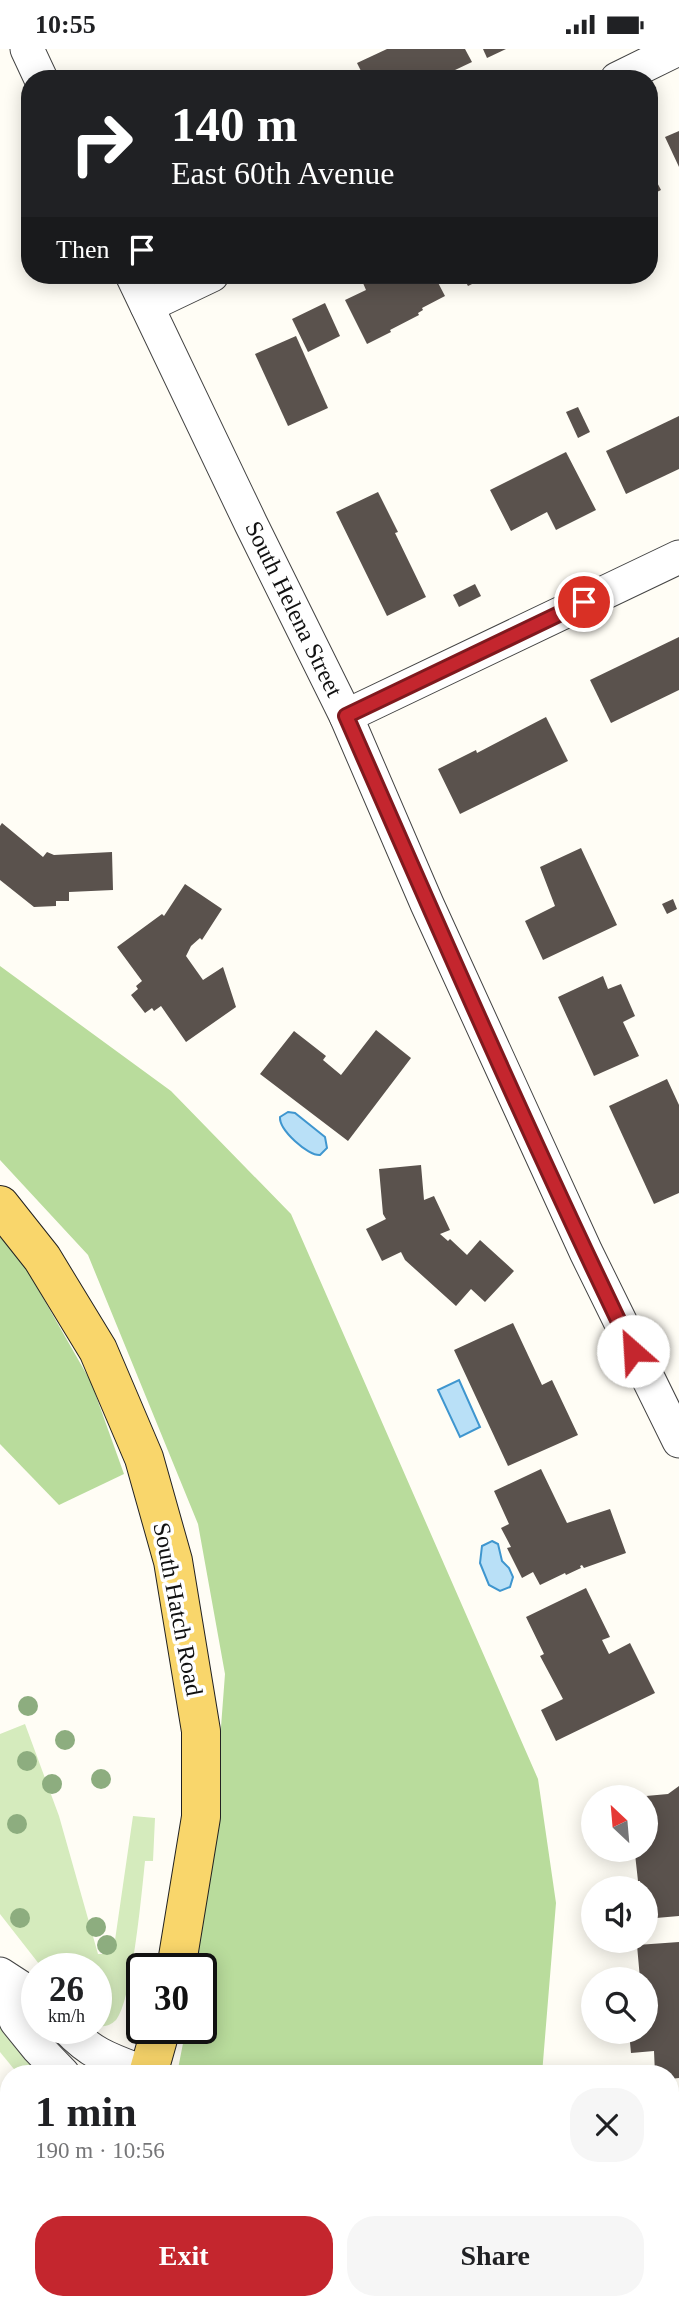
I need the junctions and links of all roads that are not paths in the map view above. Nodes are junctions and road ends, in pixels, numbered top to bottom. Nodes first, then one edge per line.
1 (27, 49) edge
2 (678, 49) edge
3 (37, 70) edge
4 (635, 70) edge
5 (136, 284) edge
6 (193, 284) edge
7 (147, 306) junction
8 (679, 557) edge
9 (346, 716) junction
10 (0, 1205) edge
11 (679, 1441) edge
12 (179, 1953) edge
13 (0, 1977) edge
14 (21, 1989) edge
15 (82, 2044) edge
16 (156, 2044) edge
17 (54, 2065) edge
18 (124, 2065) edge
19 (151, 2065) edge

1 - 3 street
2 - 4 street
5 - 7 street, South Helena Street
6 - 7 street
7 - 9 street, South Helena Street
8 - 9 street
9 - 11 street, South Helena Street
10 - 12 main road, South Hatch Road
13 - 14 street
13 - 17 street
15 - 18 street
16 - 19 main road

